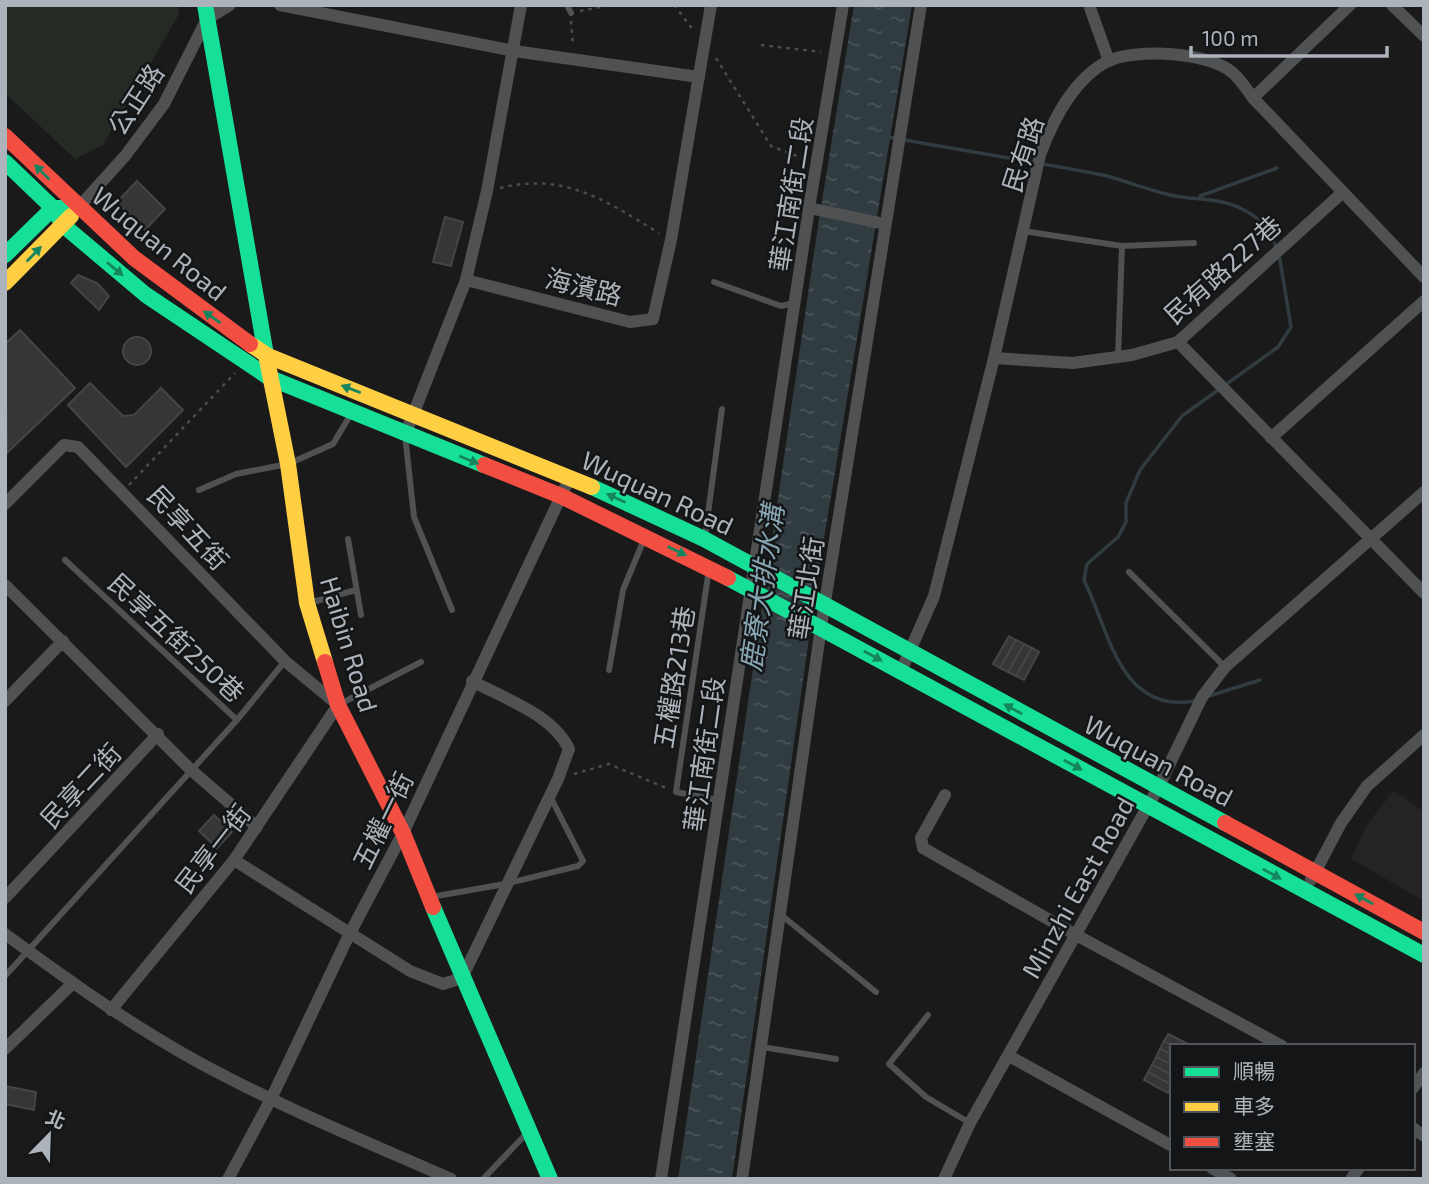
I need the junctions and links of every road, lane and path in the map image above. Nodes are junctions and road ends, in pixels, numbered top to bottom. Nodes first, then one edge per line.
1 (230, 5) edge
2 (280, 5) edge
3 (370, 5) edge
4 (522, 5) edge
5 (567, 5) edge
6 (611, 5) edge
7 (674, 5) edge
8 (711, 5) edge
9 (843, 5) edge
10 (922, 5) edge
11 (1089, 5) edge
12 (1350, 5) edge
13 (1392, 5) edge
14 (209, 10) edge
15 (571, 13) junction
16 (367, 20) junction
17 (1424, 36) edge
18 (704, 42) junction
19 (761, 45) dead end
20 (514, 51) junction
21 (835, 53) junction
22 (574, 59) junction
23 (1109, 61) junction
24 (699, 77) junction
25 (1254, 98) junction
26 (5, 136) edge
27 (5, 162) edge
28 (818, 162) junction
29 (487, 191) junction
30 (1343, 192) junction
31 (52, 208) junction
32 (78, 208) junction
33 (813, 209) junction
34 (882, 224) junction
35 (63, 225) junction
36 (1023, 231) junction
37 (671, 240) junction
38 (1194, 243) dead end
39 (1122, 246) junction
40 (5, 255) edge
41 (1424, 277) edge
42 (466, 280) junction
43 (714, 282) dead end
44 (5, 284) edge
45 (1424, 301) edge
46 (796, 302) junction
47 (1178, 342) junction
48 (268, 356) junction
49 (1118, 357) junction
50 (995, 358) junction
51 (245, 363) junction
52 (270, 378) junction
53 (722, 409) dead end
54 (351, 414) junction
55 (414, 414) junction
56 (405, 435) junction
57 (1271, 438) junction
58 (288, 464) junction
59 (570, 477) junction
60 (199, 490) dead end
61 (123, 491) junction
62 (1424, 492) edge
63 (561, 496) junction
64 (5, 504) edge
65 (646, 535) junction
66 (348, 539) dead end
67 (704, 539) junction
68 (1371, 540) junction
69 (65, 560) dead end
70 (709, 567) junction
71 (761, 569) junction
72 (1129, 572) dead end
73 (5, 585) edge
74 (356, 590) junction
75 (756, 592) junction
76 (1424, 593) edge
77 (307, 603) junction
78 (822, 603) junction
79 (453, 610) dead end
80 (361, 615) dead end
81 (817, 625) junction
82 (63, 641) junction
83 (908, 651) junction
84 (285, 662) junction
85 (421, 662) dead end
86 (1225, 667) junction
87 (609, 670) dead end
88 (901, 671) junction
89 (472, 681) junction
90 (5, 701) edge
91 (338, 705) junction
92 (237, 720) junction
93 (159, 734) junction
94 (1424, 735) edge
95 (190, 769) junction
96 (558, 779) junction
97 (1158, 788) junction
98 (676, 792) junction
99 (550, 795) junction
100 (945, 795) dead end
101 (719, 800) junction
102 (1147, 806) junction
103 (257, 827) junction
104 (403, 833) junction
105 (234, 860) junction
106 (1315, 872) junction
107 (505, 884) junction
108 (1305, 892) junction
109 (429, 897) junction
110 (5, 898) edge
111 (780, 914) junction
112 (1424, 932) edge
113 (5, 934) edge
114 (349, 935) junction
115 (1076, 935) junction
116 (29, 951) junction
117 (1424, 955) edge
118 (5, 976) edge
119 (462, 978) junction
120 (74, 982) junction
121 (876, 992) dead end
122 (111, 1010) junction
123 (928, 1015) dead end
124 (1278, 1044) edge
125 (761, 1047) junction
126 (5, 1049) edge
127 (1009, 1056) junction
128 (836, 1059) dead end
129 (271, 1099) junction
130 (970, 1123) junction
131 (529, 1130) junction
132 (1170, 1145) edge
133 (1215, 1170) edge
134 (228, 1179) edge
135 (452, 1179) edge
136 (483, 1179) edge
137 (550, 1179) edge
138 (661, 1179) edge
139 (742, 1179) edge
140 (944, 1179) edge
141 (1231, 1179) edge

1 - 14 street
2 - 16 street
3 - 16 street
4 - 20 street
5 - 15 lane
6 - 15 path
7 - 18 path
8 - 18 street, 海濱路
9 - 21 street, 華江南街二段
10 - 34 street, 華江北街
11 - 23 street
12 - 25 street
13 - 17 street
14 - 32 street, 公正路
14 - 48 street, Haibin Road
15 - 22 path
16 - 20 street
18 - 24 street, 海濱路
18 - 28 path
19 - 21 path
20 - 22 street
20 - 29 street
21 - 28 street, 華江南街二段
22 - 24 street
23 - 25 street, 民有路
23 - 36 street, 民有路
24 - 37 street, 海濱路
25 - 30 street, 民有路
32 -> 26 street, Wuquan Road
27 - 31 street, Wuquan Road
28 - 33 street, 華江南街二段
29 - 37 path
29 - 42 street
30 - 41 street, 民有路
30 - 47 street, 民有路227巷
31 - 32 street
31 - 35 street, Wuquan Road
31 - 40 street
32 - 35 street
48 -> 32 street, Wuquan Road
33 - 34 street
33 - 46 street, 華江南街二段
34 - 78 street, 華江北街
44 -> 35 street
35 -> 51 street, Wuquan Road
36 - 39 lane
36 - 50 street, 民有路
37 - 42 street, 海濱路
38 - 39 lane
39 - 49 lane
42 - 55 street
43 - 46 lane
45 - 57 street
46 - 71 street, 華江南街二段
47 - 49 street, 民有路227巷
47 - 57 street
48 - 52 street, Haibin Road
55 -> 48 street, Wuquan Road
49 - 50 street, 民有路227巷
50 - 83 street, 民有路
51 - 52 street, Wuquan Road
51 - 61 path
52 - 54 street, Wuquan Road
52 - 58 street, Haibin Road
53 - 67 lane
54 - 56 street, Wuquan Road
54 - 58 lane
55 - 56 street
55 - 59 street, Wuquan Road
56 -> 63 street, Wuquan Road
56 - 79 lane
57 - 68 street
58 - 60 lane
58 - 77 street, Haibin Road
59 - 63 street, 五權一街
67 -> 59 street, Wuquan Road
61 - 64 street, 民享五街
61 - 84 street, 民享五街
62 - 68 street, Minzhi East Road
63 - 65 street, Wuquan Road
63 - 89 street, 五權一街
65 -> 70 street, Wuquan Road
65 - 87 lane
66 - 74 lane
67 - 71 street, Wuquan Road
68 - 76 street
68 - 86 street, Minzhi East Road
69 - 92 lane, 民享五街250巷
70 - 75 street, Wuquan Road
70 - 98 lane, 五權路213巷
71 - 75 street, 華江南街二段
71 - 78 street, Wuquan Road
72 - 86 lane
73 - 82 street
74 - 77 lane
74 - 80 lane
75 - 81 street, Wuquan Road
75 - 101 street, 華江南街二段
77 - 91 street, Haibin Road
78 - 81 street, 華江北街
78 - 83 street, Wuquan Road
81 -> 88 street, Wuquan Road
81 - 111 street, 華江北街
82 - 90 street
82 - 93 street
83 - 88 street, 民有路
97 -> 83 street, Wuquan Road
84 - 91 street, 民享五街
84 - 92 lane, 民享五街250巷
85 - 91 lane
86 - 97 street, Minzhi East Road
88 -> 102 street, Wuquan Road
89 - 96 street
89 - 104 street, 五權一街
91 - 103 street, 民享一街
91 - 104 street, Haibin Road
92 - 95 lane
93 - 95 street
93 - 110 street, 民享二街
94 - 106 street
95 - 103 street
95 - 116 lane
96 - 98 path
96 - 99 street
97 - 102 street, Minzhi East Road
97 - 106 street, Wuquan Road
98 - 101 lane
99 - 107 street
99 - 107 lane
100 - 115 street
101 - 138 street, 華江南街二段
102 -> 108 street, Wuquan Road
102 - 115 street, Minzhi East Road
103 - 105 street, 民享一街
104 - 109 street, Haibin Road
104 - 114 street, 五權一街
105 - 114 street
105 - 122 street, 民享一街
106 - 108 street
112 -> 106 street, Wuquan Road
107 - 109 lane
107 - 119 street
108 - 117 street, Wuquan Road
109 - 119 street, Haibin Road
111 - 121 lane
111 - 125 street, 華江北街
113 - 116 street
114 - 119 street
114 - 129 street, 五權一街
115 - 124 street
115 - 127 street, Minzhi East Road
116 - 118 lane
116 - 120 street
119 - 131 street, Haibin Road
120 - 122 street
120 - 126 street
122 - 129 street
123 - 130 lane
125 - 128 lane
125 - 139 street, 華江北街
127 - 130 street, Minzhi East Road
127 - 132 street
129 - 134 street, 五權一街
129 - 135 street
130 - 140 street, Minzhi East Road
131 - 136 lane
131 - 137 street, Haibin Road
133 - 141 street

